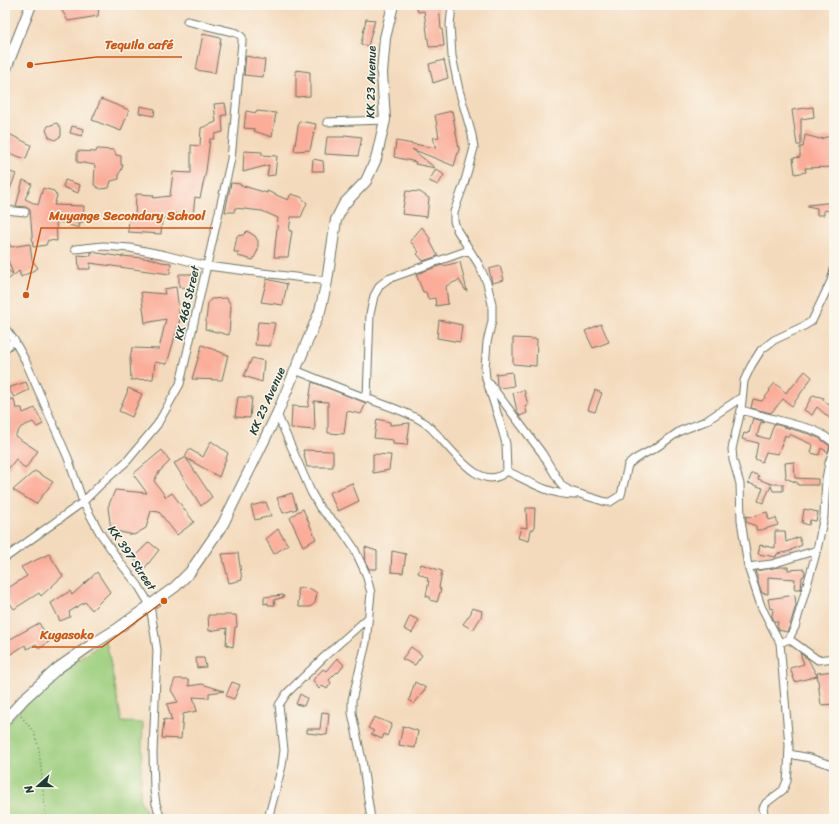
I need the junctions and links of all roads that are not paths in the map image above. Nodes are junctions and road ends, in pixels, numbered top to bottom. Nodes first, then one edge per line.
1 (31, 5) edge
2 (393, 5) edge
3 (452, 5) edge
4 (187, 21) dead end
5 (5, 71) edge
6 (385, 120) junction
7 (328, 122) dead end
8 (5, 210) edge
9 (25, 212) dead end
10 (75, 249) dead end
11 (469, 250) junction
12 (207, 266) junction
13 (834, 269) edge
14 (326, 281) junction
15 (5, 328) edge
16 (14, 340) junction
17 (5, 349) edge
18 (295, 370) junction
19 (486, 379) junction
20 (742, 397) junction
21 (367, 398) junction
22 (741, 410) junction
23 (277, 414) junction
24 (834, 443) edge
25 (834, 448) edge
26 (831, 463) edge
27 (507, 471) junction
28 (581, 494) junction
29 (83, 502) junction
30 (817, 550) junction
31 (5, 558) edge
32 (748, 567) junction
33 (150, 605) junction
34 (369, 617) junction
35 (789, 639) junction
36 (780, 643) junction
37 (834, 658) edge
38 (5, 720) edge
39 (789, 754) junction
40 (834, 766) edge
41 (161, 819) edge
42 (268, 819) edge
43 (371, 819) edge
44 (765, 819) edge

1 - 5 main road
2 - 6 main road, KK 23 Avenue
3 - 11 street
4 - 12 street, KK 468 Street
6 - 7 street
6 - 14 main road, KK 23 Avenue
8 - 9 street
10 - 12 street
11 - 19 street
11 - 21 street
12 - 14 street
12 - 29 street, KK 468 Street
13 - 20 street
14 - 18 main road, KK 23 Avenue
15 - 16 street, KK 397 Street
16 - 17 street
16 - 29 street, KK 397 Street
18 - 21 street
18 - 23 main road, KK 23 Avenue
19 - 27 street
19 - 28 street
20 - 22 street
20 - 28 street
21 - 27 street
22 - 24 street
22 - 32 street
23 - 33 main road, KK 23 Avenue
23 - 34 street
25 - 26 street
26 - 30 street
27 - 28 street
29 - 31 street, KK 468 Street
29 - 33 street, KK 397 Street
30 - 32 street
30 - 35 street
32 - 36 street
33 - 38 main road, KK 23 Avenue
33 - 41 street, KK 397 Street
34 - 42 street
34 - 43 street
35 - 36 street
35 - 37 street
36 - 39 street
39 - 40 street
39 - 44 street

